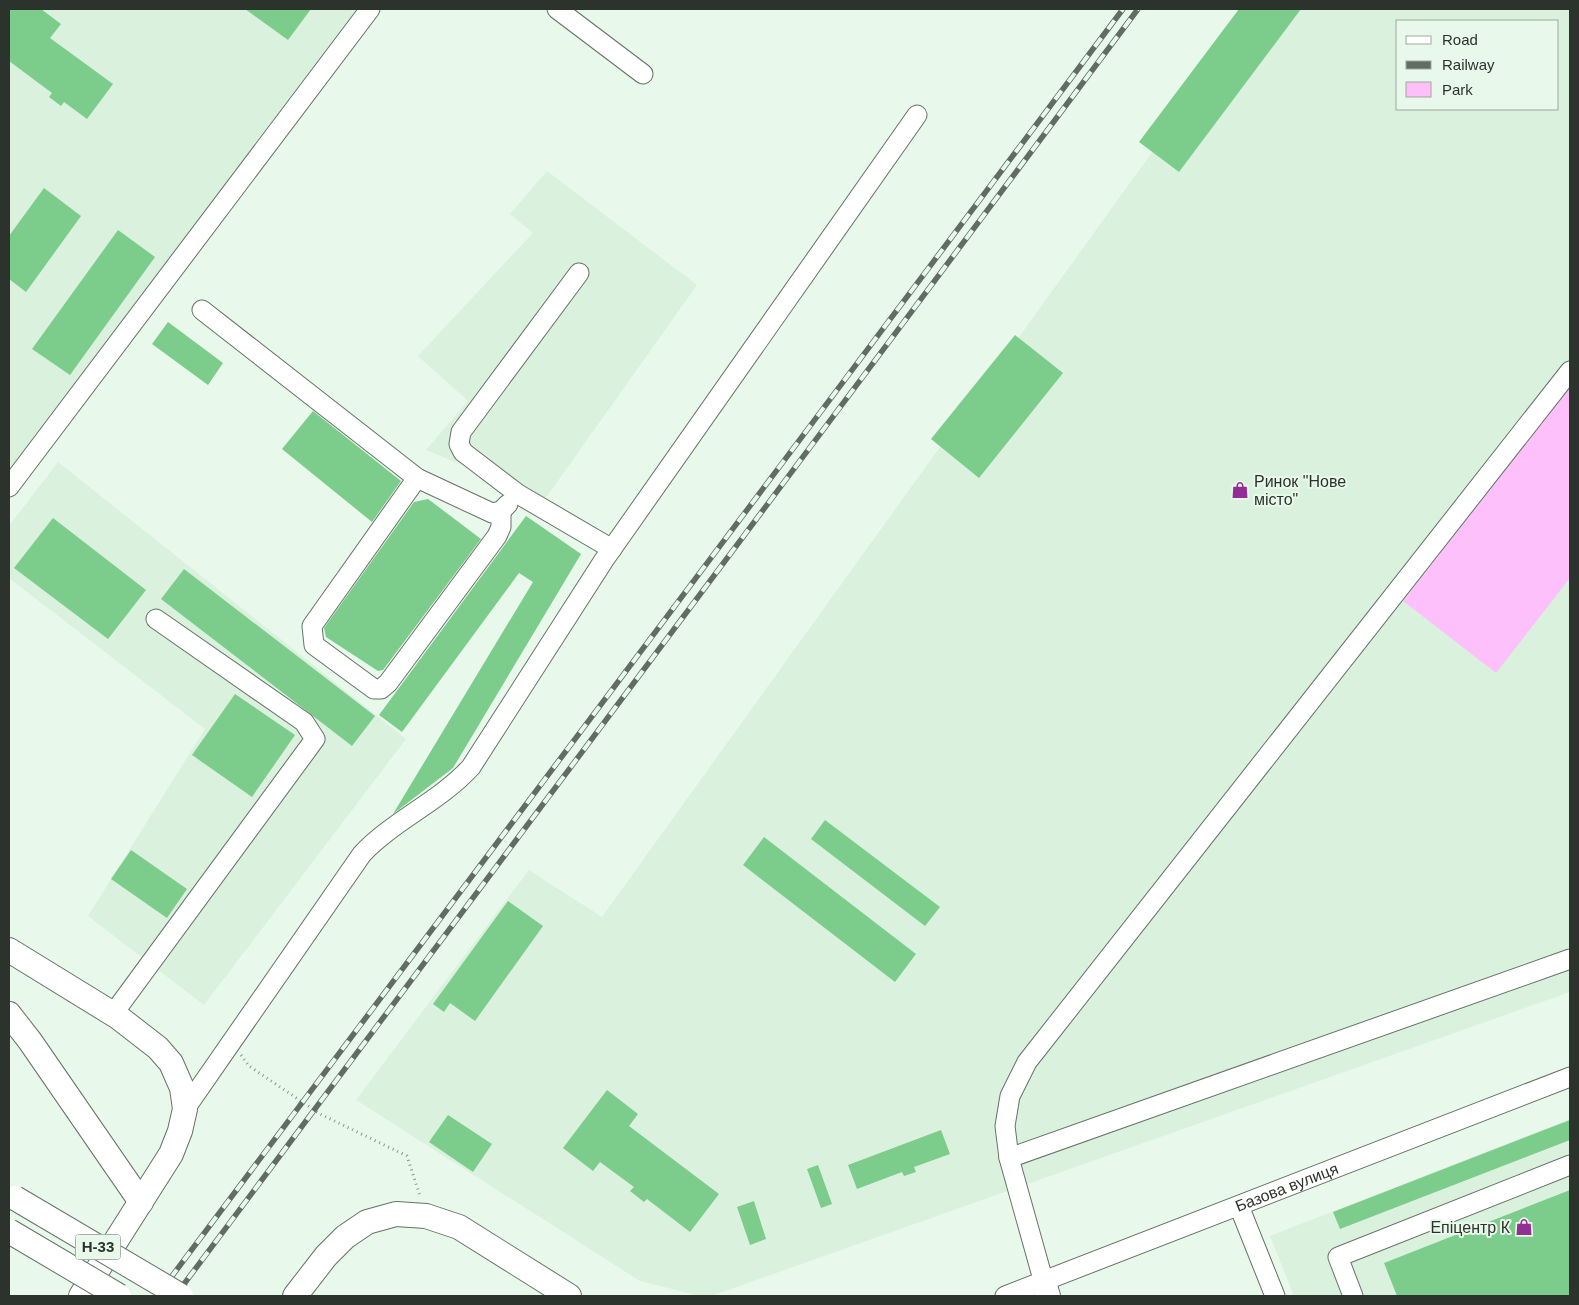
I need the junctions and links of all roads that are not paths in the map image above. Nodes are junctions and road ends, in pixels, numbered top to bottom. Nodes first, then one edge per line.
1 (370, 9) edge
2 (557, 9) edge
3 (644, 74) dead end
4 (917, 115) dead end
5 (579, 273) dead end
6 (202, 310) dead end
7 (1570, 371) edge
8 (418, 478) junction
9 (9, 487) edge
10 (518, 494) junction
11 (501, 511) junction
12 (612, 549) junction
13 (156, 619) dead end
14 (9, 950) edge
15 (1570, 959) edge
16 (9, 1014) edge
17 (113, 1014) junction
18 (1570, 1077) edge
19 (184, 1109) junction
20 (1008, 1158) junction
21 (1570, 1165) edge
22 (12, 1196) edge
23 (141, 1202) junction
24 (1239, 1206) junction
25 (9, 1231) edge
26 (1046, 1290) edge
27 (81, 1296) edge
28 (119, 1296) edge
29 (181, 1296) edge
30 (295, 1296) edge
31 (569, 1296) edge
32 (1005, 1296) edge
33 (1275, 1296) edge
34 (1353, 1296) edge

1 - 9 street
2 - 3 street
4 - 12 street
5 - 10 street
6 - 8 street
7 - 20 street
8 - 11 street
8 - 11 street
10 - 11 street
10 - 12 street
12 - 19 street
13 - 17 street
14 - 17 main road
15 - 20 street
16 - 23 main road
17 - 19 main road
18 - 24 street, Базова вулиця
19 - 23 main road
20 - 26 street
21 - 34 street
22 - 29 main road, Н-33, bridge
23 - 27 main road
24 - 26 street, Базова вулиця
24 - 33 street
25 - 28 main road, Н-33, bridge
26 - 32 street, Базова вулиця
30 - 31 main road

